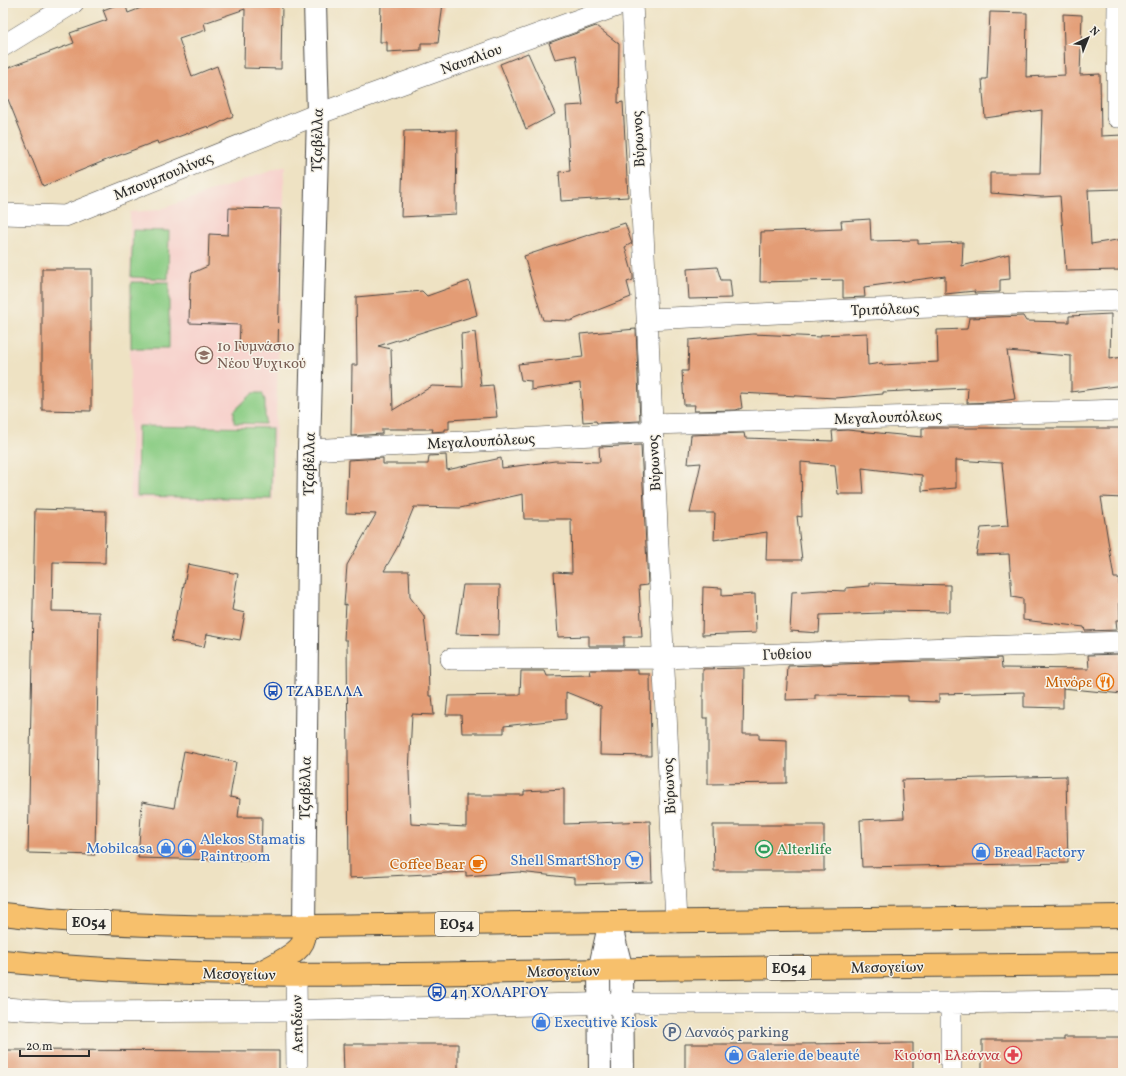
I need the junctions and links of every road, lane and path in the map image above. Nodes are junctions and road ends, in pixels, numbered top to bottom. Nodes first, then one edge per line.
1 (73, 3) edge
2 (315, 3) edge
3 (625, 3) edge
4 (632, 3) edge
5 (1118, 3) edge
6 (3, 46) edge
7 (318, 114) junction
8 (1123, 117) edge
9 (3, 214) edge
10 (1123, 300) edge
11 (647, 319) junction
12 (1123, 410) edge
13 (652, 428) junction
14 (309, 450) junction
15 (1123, 642) edge
16 (663, 658) junction
17 (451, 659) dead end
18 (3, 914) edge
19 (1123, 916) edge
20 (676, 922) junction
21 (610, 923) junction
22 (304, 926) junction
23 (3, 961) edge
24 (1123, 964) edge
25 (599, 970) junction
26 (622, 970) junction
27 (296, 975) junction
28 (254, 976) junction
29 (1123, 1000) edge
30 (599, 1003) junction
31 (623, 1003) junction
32 (951, 1003) junction
33 (3, 1008) edge
34 (297, 1011) junction
35 (297, 1073) edge
36 (600, 1073) edge
37 (623, 1073) edge
38 (951, 1073) edge

1 - 6 street
2 - 7 street, Τζαβέλλα
3 - 7 street, Ναυπλίου
4 - 11 street, Βύρωνος
5 - 8 street
7 - 9 street, Μπουμπουλίνας
7 - 14 street, Τζαβέλλα
10 - 11 street, Τριπόλεως
11 - 13 street, Βύρωνος
12 - 13 street, Μεγαλουπόλεως
13 - 14 street, Μεγαλουπόλεως
13 - 16 street, Βύρωνος
14 - 22 street, Τζαβέλλα
15 - 16 street, Γυθείου
16 - 17 street, Γυθείου
16 - 20 street, Βύρωνος
18 - 22 main road, ΕΟ54
19 - 20 main road, ΕΟ54
20 - 21 main road, ΕΟ54
21 - 22 main road, ΕΟ54
21 - 25 street
21 - 26 street
22 - 28 main road
23 - 28 main road, Μεσογείων / ΕΟ54
24 - 26 main road, Μεσογείων / ΕΟ54
25 - 26 main road, Μεσογείων / ΕΟ54
25 - 27 main road, Μεσογείων / ΕΟ54
25 - 30 street
26 - 31 street
27 - 28 main road, Μεσογείων / ΕΟ54
27 - 34 street, Αετιδέων
29 - 32 street
30 - 31 street
30 - 34 street
30 - 36 street
31 - 32 street
31 - 37 street
32 - 38 street
33 - 34 street
34 - 35 street, Αετιδέων

